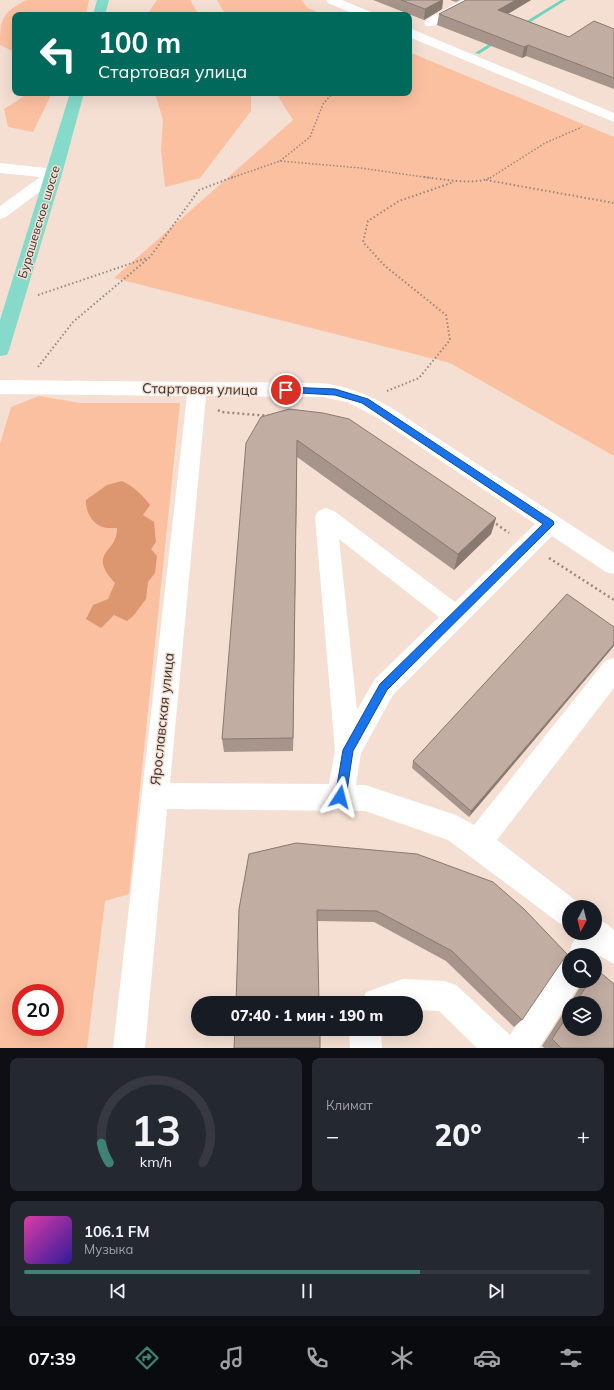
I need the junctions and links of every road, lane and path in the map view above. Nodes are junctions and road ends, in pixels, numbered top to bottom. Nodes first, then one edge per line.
1 (103, 0) edge
2 (332, 0) edge
3 (471, 0) edge
4 (441, 3) dead end
5 (456, 8) junction
6 (100, 12) edge
7 (360, 12) edge
8 (430, 23) dead end
9 (412, 33) edge
10 (76, 96) edge
11 (330, 96) edge
12 (614, 118) edge
13 (582, 127) dead end
14 (280, 161) junction
15 (0, 168) edge
16 (54, 174) junction
17 (486, 180) junction
18 (456, 181) junction
19 (614, 203) edge
20 (0, 214) edge
21 (150, 257) junction
22 (14, 303) junction
23 (0, 350) edge
24 (0, 387) edge
25 (23, 387) junction
26 (197, 395) junction
27 (359, 399) junction
28 (272, 416) edge
29 (489, 520) edge
30 (550, 524) junction
31 (528, 545) junction
32 (614, 566) edge
33 (614, 600) edge
34 (456, 616) junction
35 (614, 670) edge
36 (348, 750) junction
37 (154, 796) junction
38 (340, 797) junction
39 (477, 843) junction
40 (562, 908) edge
41 (562, 985) edge
42 (397, 996) edge
43 (365, 1036) edge
44 (129, 1048) edge
45 (366, 1048) edge
46 (500, 1048) edge
47 (520, 1048) edge

1 - 6 main road
2 - 7 street
3 - 5 street
4 - 5 street
5 - 8 street
9 - 12 street
10 - 16 main road, Бурашевское шоссе
11 - 14 path
13 - 17 path
14 - 18 path
14 - 21 path
15 - 16 street
16 - 20 street
16 - 22 main road, Бурашевское шоссе
17 - 18 path
17 - 19 path
18 - 27 path
21 - 22 path
21 - 25 path
22 - 23 main road, Бурашевское шоссе
24 - 25 street, Стартовая улица
25 - 26 street, Стартовая улица
26 - 27 street, Стартовая улица
26 - 28 path
26 - 37 street, Ярославская улица
27 - 30 street, Стартовая улица
29 - 31 path
30 - 31 street
30 - 32 street, Стартовая улица
31 - 33 path
31 - 34 street
34 - 36 street
34 - 36 street
35 - 39 street
36 - 38 street
37 - 38 street
37 - 44 street, Ярославская улица
38 - 39 street
39 - 40 street
41 - 47 street
42 - 46 street
43 - 45 street

